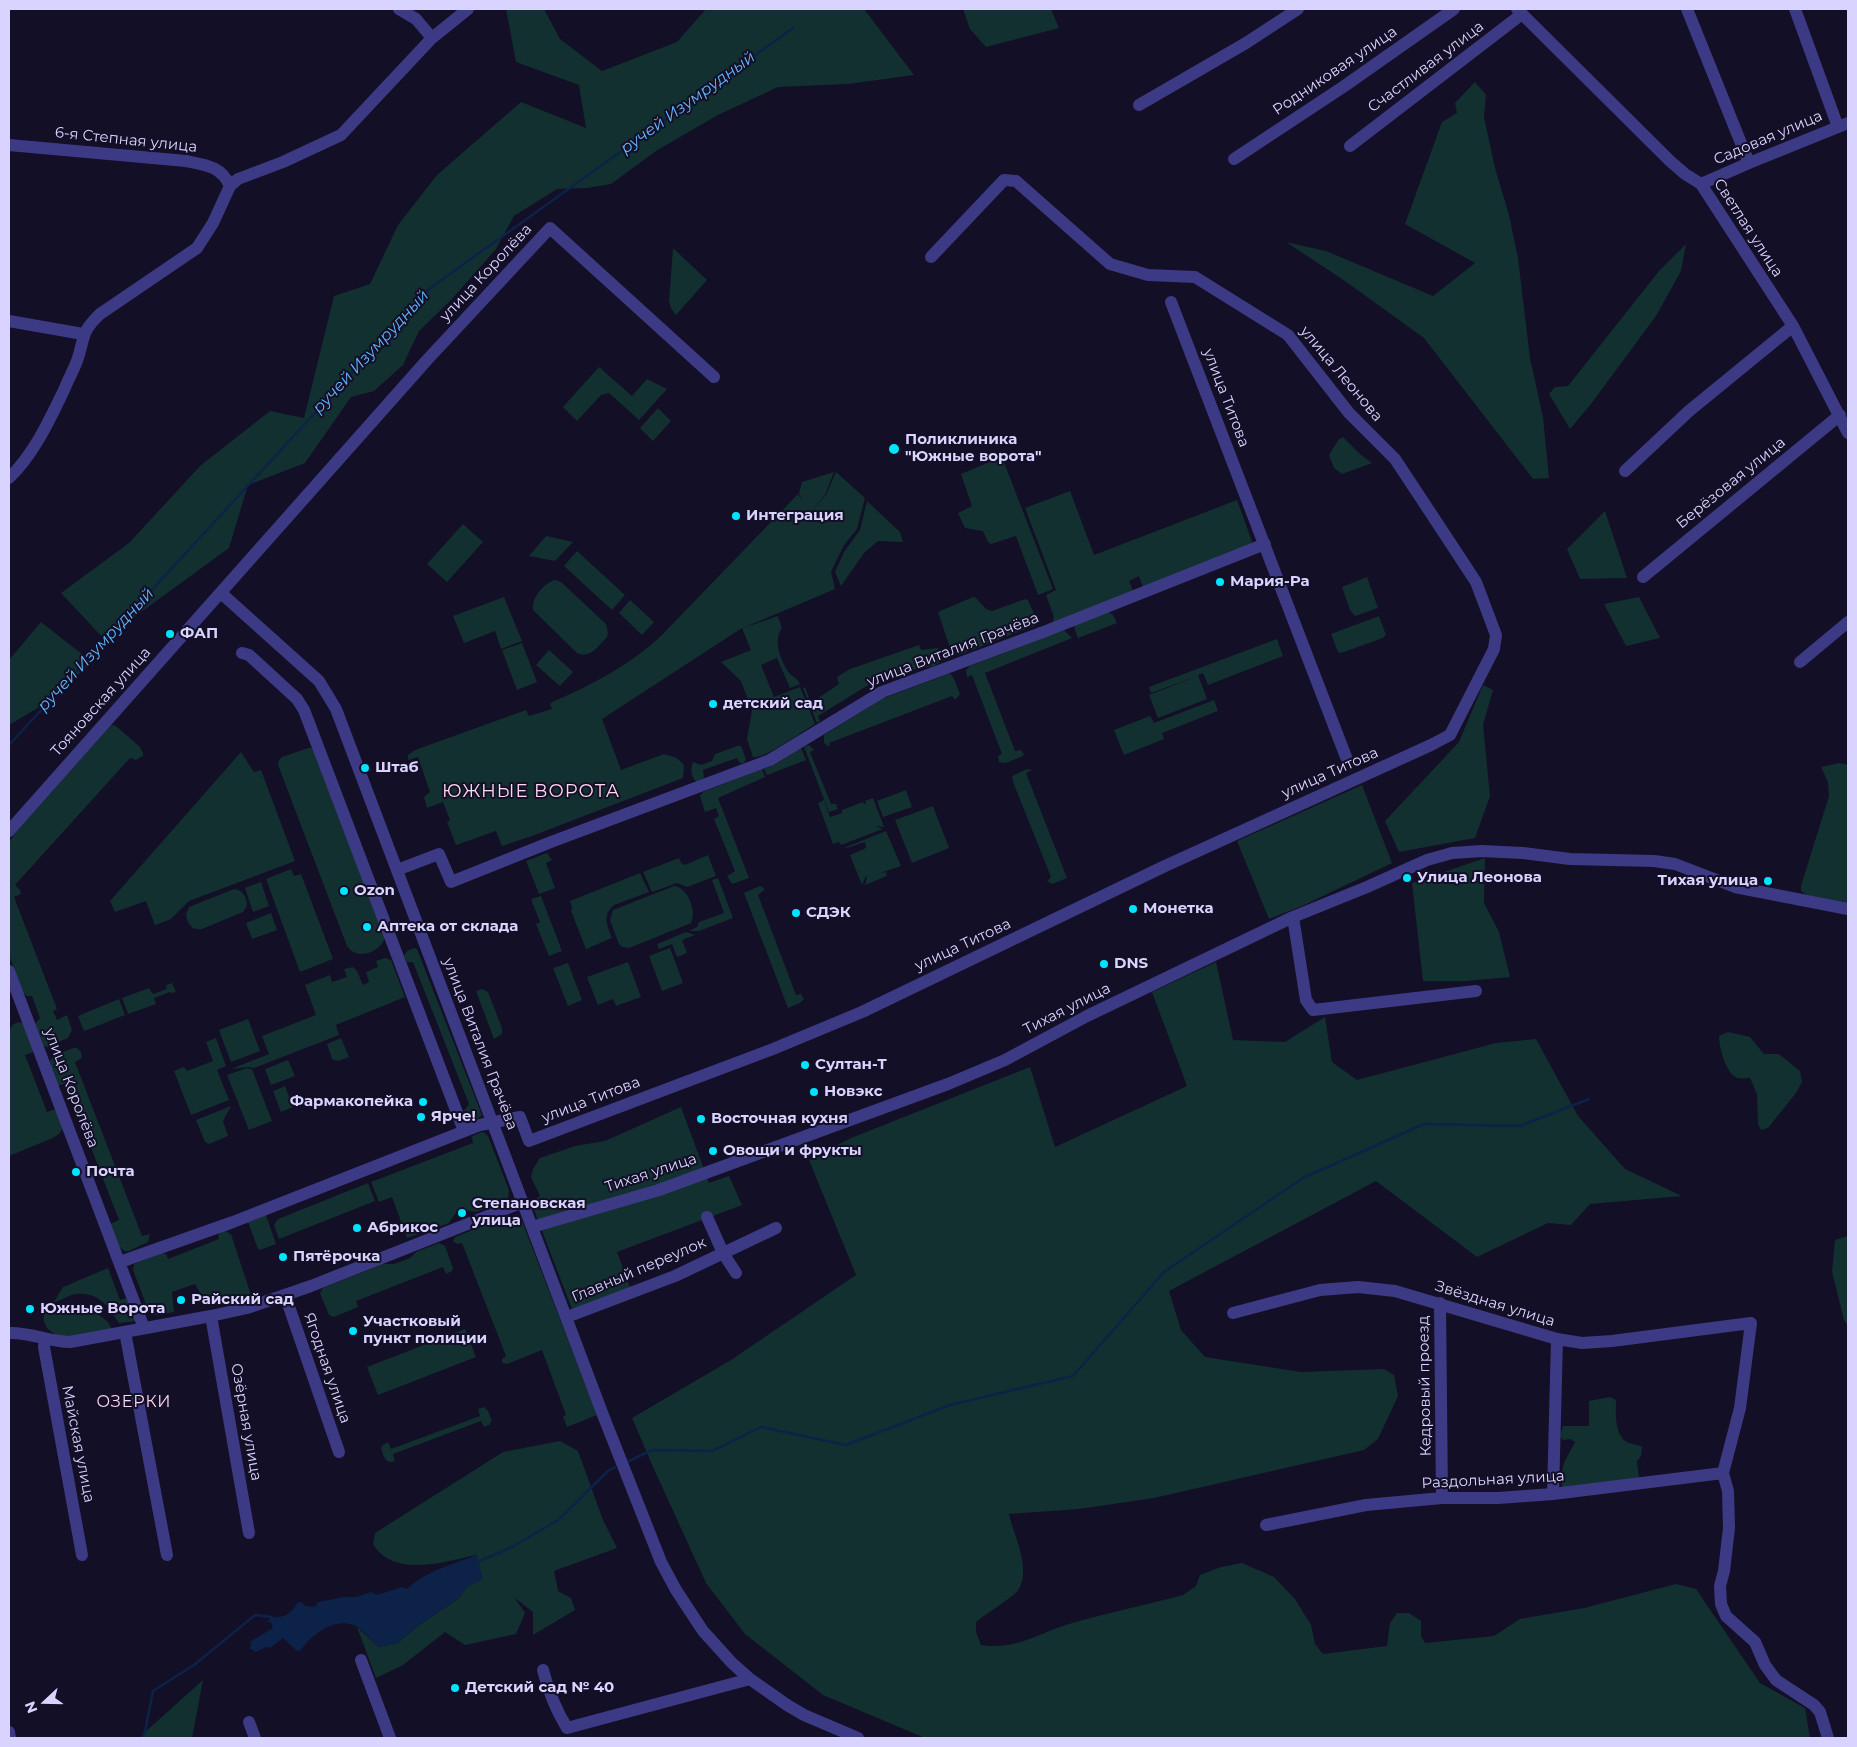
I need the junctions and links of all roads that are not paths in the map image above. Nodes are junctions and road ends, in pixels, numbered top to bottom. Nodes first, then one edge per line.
1 (399, 9) edge
2 (468, 9) edge
3 (1298, 9) edge
4 (1454, 9) edge
5 (1687, 9) edge
6 (1795, 9) edge
7 (1520, 12) edge
8 (432, 38) junction
9 (1138, 106) dead end
10 (1843, 125) edge
11 (9, 146) edge
12 (1350, 146) dead end
13 (1234, 159) dead end
14 (1749, 163) junction
15 (1701, 184) junction
16 (230, 186) junction
17 (931, 257) dead end
18 (1171, 302) dead end
19 (9, 321) edge
20 (1792, 326) junction
21 (83, 334) junction
22 (714, 378) dead end
23 (1840, 415) junction
24 (1848, 433) edge
25 (1625, 471) dead end
26 (9, 478) edge
27 (318, 484) joint
28 (1265, 544) junction
29 (1643, 577) dead end
30 (221, 593) junction
31 (1848, 622) edge
32 (242, 654) dead end
33 (1800, 662) dead end
34 (1450, 735) joint
35 (1346, 756) dead end
36 (9, 831) edge
37 (397, 870) junction
38 (1848, 909) edge
39 (1293, 917) junction
40 (9, 971) edge
41 (1476, 991) dead end
42 (493, 1123) junction
43 (464, 1131) junction
44 (523, 1202) junction
45 (707, 1217) dead end
46 (532, 1227) junction
47 (776, 1228) dead end
48 (723, 1253) junction
49 (120, 1262) junction
50 (736, 1273) dead end
51 (285, 1295) junction
52 (1440, 1304) junction
53 (1233, 1313) dead end
54 (211, 1316) junction
55 (567, 1317) junction
56 (144, 1328) junction
57 (125, 1332) junction
58 (9, 1333) edge
59 (45, 1339) junction
60 (1557, 1339) junction
61 (338, 1452) dead end
62 (1722, 1473) junction
63 (1553, 1494) junction
64 (1442, 1498) junction
65 (1266, 1525) dead end
66 (249, 1533) dead end
67 (82, 1555) dead end
68 (167, 1555) dead end
69 (361, 1660) dead end
70 (543, 1670) dead end
71 (750, 1679) junction
72 (249, 1722) dead end
73 (9, 1732) edge
74 (565, 1734) edge
75 (10, 1738) edge
76 (255, 1738) edge
77 (390, 1738) edge
78 (858, 1738) edge
79 (1828, 1738) edge

1 - 8 street
2 - 8 street
3 - 9 street
4 - 13 street, Родниковая улица
5 - 14 street
6 - 10 street
7 - 12 street, Счастливая улица
7 - 15 street, Светлая улица
8 - 16 street
10 - 14 street, Садовая улица
11 - 16 street, 6-я Степная улица
14 - 15 street, Садовая улица
15 - 20 street, Светлая улица
16 - 21 street
17 - 34 street, улица Леонова
18 - 28 street, улица Титова
19 - 21 street
20 - 23 street, Светлая улица
20 - 25 street
21 - 26 street
22 - 27 street, улица Королёва
23 - 24 street, Светлая улица
23 - 29 street, Берёзовая улица
27 - 30 street, Тояновская улица
28 - 35 street, улица Титова
28 - 37 street, улица Виталия Грачёва
30 - 36 street, Тояновская улица
30 - 37 street, улица Виталия Грачёва
31 - 33 street
32 - 43 street
34 - 42 street, улица Титова
37 - 42 street, улица Виталия Грачёва
38 - 39 street, Тихая улица
39 - 41 street
39 - 46 street, Тихая улица
40 - 49 street, улица Королёва
42 - 43 street
42 - 44 street, улица Виталия Грачёва
43 - 49 street
44 - 46 street
44 - 51 street
45 - 48 street
46 - 55 street
47 - 48 street, Главный переулок
48 - 50 street
48 - 55 street, Главный переулок
49 - 56 street, улица Королёва
51 - 54 street
51 - 61 street, Ягодная улица
52 - 53 street, Звёздная улица
52 - 60 street, Звёздная улица
52 - 64 street, Кедровый проезд
54 - 56 street
54 - 66 street, Озёрная улица
55 - 71 street
56 - 57 street
57 - 59 street
57 - 68 street
58 - 59 street
59 - 67 street, Майская улица
60 - 62 street, Звёздная улица
60 - 63 street
62 - 63 street, Раздольная улица
62 - 79 street
63 - 64 street, Раздольная улица
64 - 65 street, Раздольная улица
69 - 77 street
70 - 74 street
71 - 74 street
71 - 78 street
72 - 76 street
73 - 75 street

